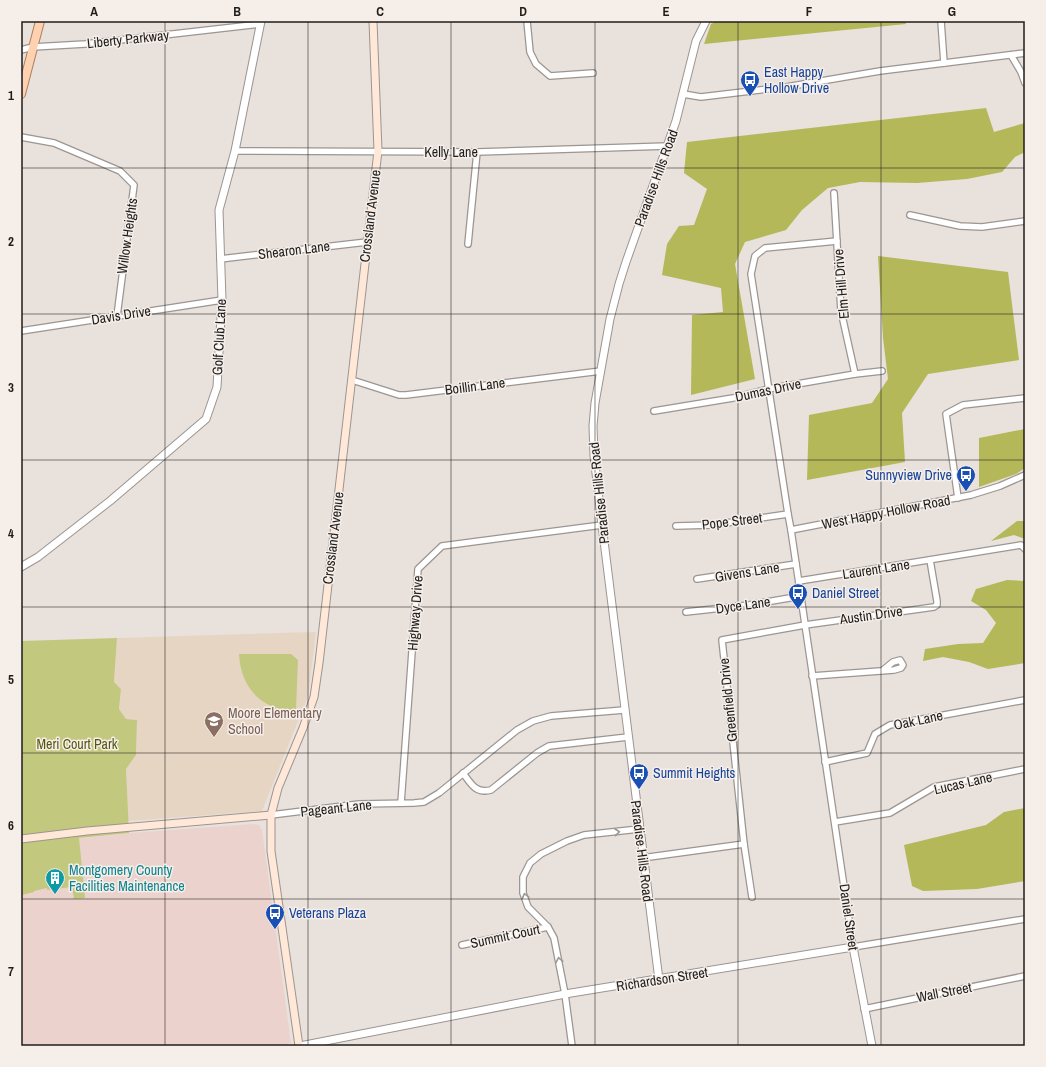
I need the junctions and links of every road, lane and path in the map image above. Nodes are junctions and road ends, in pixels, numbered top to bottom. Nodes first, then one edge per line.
1 (40, 21) edge
2 (373, 21) edge
3 (526, 21) edge
4 (706, 21) edge
5 (941, 21) edge
6 (260, 23) edge
7 (33, 47) junction
8 (21, 50) edge
9 (1025, 53) edge
10 (1011, 55) junction
11 (944, 62) junction
12 (593, 73) dead end
13 (1025, 82) edge
14 (21, 94) edge
15 (683, 94) junction
16 (21, 137) edge
17 (668, 146) junction
18 (378, 151) junction
19 (235, 152) junction
20 (477, 152) junction
21 (834, 193) dead end
22 (910, 215) dead end
23 (1025, 221) edge
24 (837, 241) junction
25 (367, 242) junction
26 (468, 244) dead end
27 (220, 259) junction
28 (222, 300) junction
29 (117, 316) junction
30 (21, 331) edge
31 (601, 371) junction
32 (882, 371) dead end
33 (855, 374) junction
34 (352, 380) junction
35 (768, 388) junction
36 (1025, 398) edge
37 (654, 411) dead end
38 (1025, 475) edge
39 (958, 498) junction
40 (788, 514) junction
41 (602, 525) junction
42 (676, 526) dead end
43 (791, 530) junction
44 (1025, 549) edge
45 (930, 560) junction
46 (796, 564) junction
47 (21, 567) edge
48 (697, 579) dead end
49 (798, 581) junction
50 (801, 596) junction
51 (686, 612) dead end
52 (805, 625) junction
53 (882, 671) dead end
54 (812, 676) junction
55 (1025, 700) edge
56 (624, 710) junction
57 (628, 737) junction
58 (825, 762) junction
59 (1025, 769) edge
60 (463, 773) junction
61 (401, 803) junction
62 (271, 815) junction
63 (835, 822) junction
64 (639, 829) junction
65 (21, 839) edge
66 (744, 844) junction
67 (642, 858) junction
68 (752, 897) dead end
69 (1025, 919) edge
70 (548, 927) junction
71 (462, 945) dead end
72 (853, 947) junction
73 (1025, 976) edge
74 (659, 980) junction
75 (566, 994) junction
76 (864, 1008) junction
77 (299, 1046) edge
78 (572, 1046) edge
79 (872, 1046) edge

1 - 7 main road
2 - 18 main road, Crossland Avenue
3 - 12 street
4 - 15 street, Paradise Hills Road
5 - 11 street
6 - 7 street, Liberty Parkway
6 - 19 street, Golf Club Lane
7 - 8 street, Liberty Parkway
7 - 14 main road
9 - 10 street
10 - 11 street
10 - 13 street
11 - 15 street
15 - 17 street, Paradise Hills Road
16 - 29 street, Willow Heights
17 - 20 street, Kelly Lane
17 - 31 street, Paradise Hills Road
18 - 19 street, Kelly Lane
18 - 20 street, Kelly Lane
18 - 25 main road, Crossland Avenue
19 - 27 street, Golf Club Lane
20 - 26 street
21 - 24 street, Elm Hill Drive
22 - 23 street
24 - 33 street, Elm Hill Drive
24 - 35 street, Daniel Street
25 - 27 street, Shearon Lane
25 - 34 main road, Crossland Avenue
27 - 28 street, Golf Club Lane
28 - 29 street, Davis Drive
28 - 47 street, Golf Club Lane
29 - 30 street, Davis Drive
31 - 34 street, Boillin Lane
31 - 41 street, Paradise Hills Road
32 - 33 street, Dumas Drive
33 - 35 street, Dumas Drive
34 - 62 main road, Crossland Avenue
35 - 37 street, Dumas Drive
35 - 40 street, Daniel Street
36 - 39 street
38 - 39 street, West Happy Hollow Road
39 - 43 street, West Happy Hollow Road
40 - 42 street, Pope Street
40 - 43 street, Daniel Street
41 - 56 street, Paradise Hills Road
41 - 61 street, Highway Drive
43 - 46 street, Daniel Street
44 - 45 street, Laurent Lane
45 - 49 street, Laurent Lane
45 - 52 street, Austin Drive
46 - 48 street, Givens Lane
46 - 49 street, Daniel Street
49 - 50 street, Daniel Street
50 - 51 street, Dyce Lane
50 - 52 street, Daniel Street
52 - 54 street, Daniel Street
52 - 66 street, Greenfield Drive
53 - 54 street
54 - 58 street, Daniel Street
55 - 58 street, Oak Lane
56 - 57 street, Paradise Hills Road
56 - 60 street, Pageant Lane
57 - 60 street
57 - 64 street, Paradise Hills Road
58 - 63 street, Daniel Street
59 - 63 street, Lucas Lane
60 - 61 street, Pageant Lane
61 - 62 street, Pageant Lane
62 - 65 main road, Pageant Lane
62 - 77 main road, Crossland Avenue
63 - 72 street, Daniel Street
64 - 67 street, Paradise Hills Road
70 -> 64 street
66 - 67 street
66 - 68 street, Greenfield Drive
67 - 74 street, Paradise Hills Road
69 - 72 street, Richardson Street
70 - 71 street, Summit Court
75 -> 70 street
72 - 74 street, Richardson Street
72 - 76 street, Daniel Street
73 - 76 street, Wall Street
74 - 75 street, Richardson Street
75 - 77 street, Richardson Street
75 - 78 street
76 - 79 street, Daniel Street

